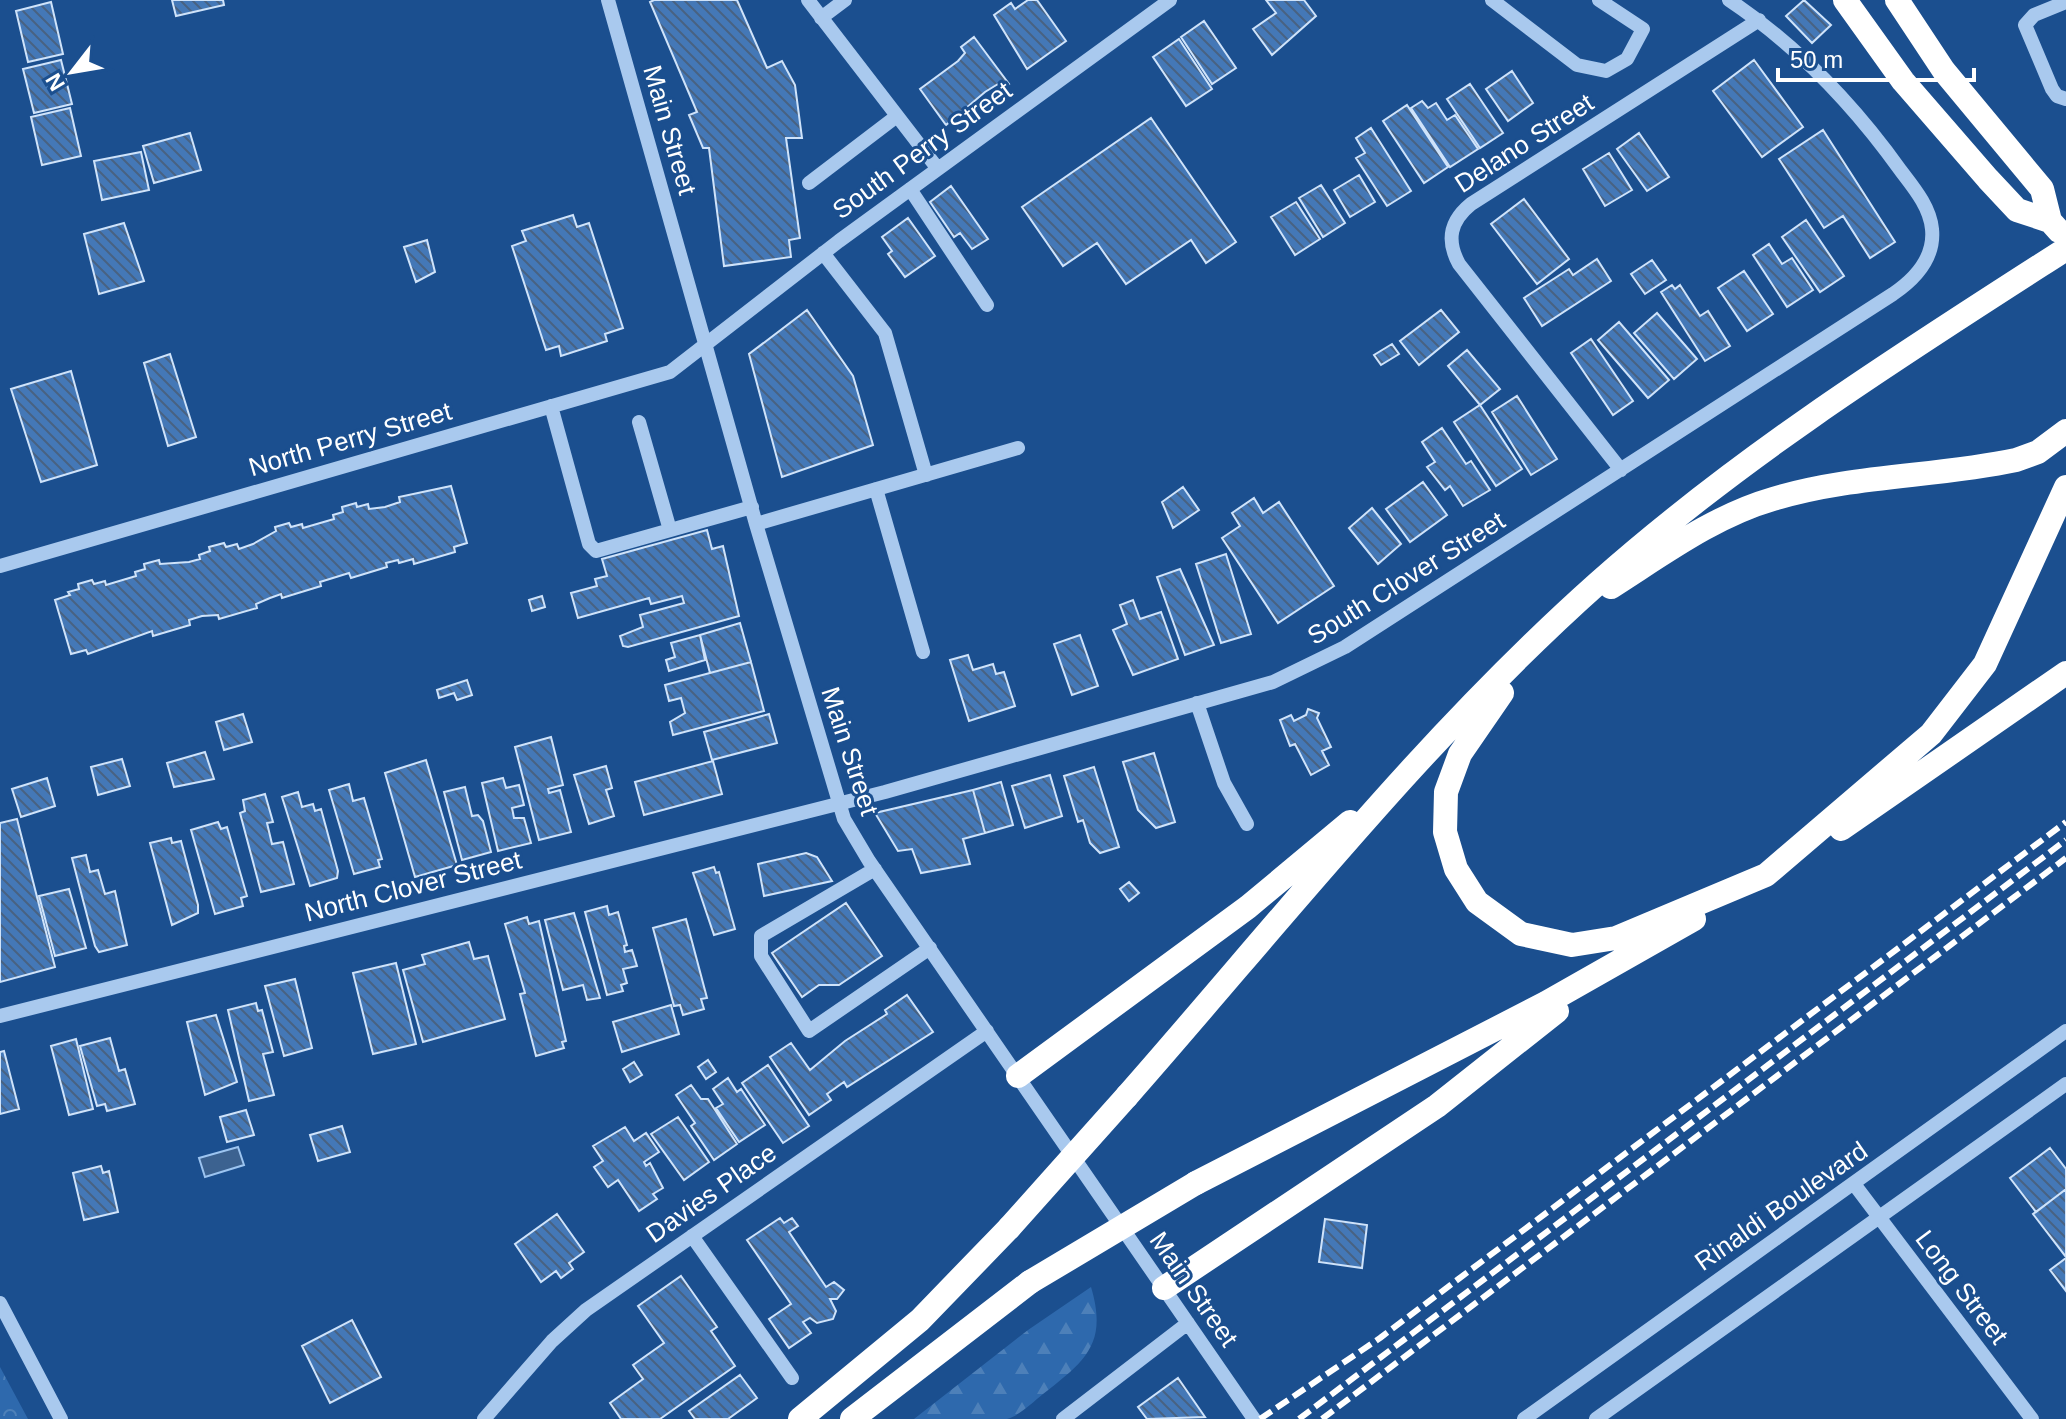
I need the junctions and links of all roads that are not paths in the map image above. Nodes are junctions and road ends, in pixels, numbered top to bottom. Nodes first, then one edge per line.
1 (608, 0) edge
2 (808, 0) edge
3 (845, 0) edge
4 (1170, 0) edge
5 (1492, 0) edge
6 (1599, 0) edge
7 (1729, 0) edge
8 (1845, 0) edge
9 (1897, 0) edge
10 (2066, 2) edge
11 (821, 18) junction
12 (1759, 20) junction
13 (2066, 99) edge
14 (897, 116) junction
15 (938, 169) junction
16 (809, 183) dead end
17 (910, 189) junction
18 (2050, 221) junction
19 (2066, 239) edge
20 (2066, 249) edge
21 (823, 253) junction
22 (987, 305) dead end
23 (705, 344) junction
24 (551, 406) junction
25 (639, 422) dead end
26 (2066, 431) edge
27 (1018, 448) dead end
28 (1621, 470) junction
29 (926, 475) junction
30 (2066, 487) edge
31 (876, 489) junction
32 (752, 507) junction
33 (756, 524) junction
34 (670, 530) junction
35 (0, 566) edge
36 (1560, 618) junction
37 (1539, 638) junction
38 (923, 652) dead end
39 (2066, 673) edge
40 (1197, 703) junction
41 (1427, 754) junction
42 (838, 804) junction
43 (1247, 824) dead end
44 (875, 869) junction
45 (1766, 875) junction
46 (930, 948) junction
47 (1629, 957) junction
48 (0, 1016) edge
49 (987, 1031) junction
50 (2066, 1031) edge
51 (1018, 1076) junction
52 (2066, 1084) edge
53 (1854, 1184) junction
54 (1879, 1218) junction
55 (692, 1236) junction
56 (1164, 1288) junction
57 (0, 1303) edge
58 (1188, 1323) junction
59 (792, 1378) dead end
60 (61, 1419) edge
61 (484, 1419) edge
62 (800, 1419) edge
63 (852, 1419) edge
64 (1063, 1419) edge
65 (1254, 1419) edge
66 (1524, 1419) edge
67 (1596, 1419) edge
68 (2032, 1419) edge

1 - 23 street, Main Street
2 - 11 street
3 - 11 street
4 - 15 street, South Perry Street
5 - 6 street
7 - 12 street
8 - 18 highway
9 - 18 highway
10 - 13 street
11 - 14 street
12 - 28 street, Delano Street
12 - 28 street, South Clover Street
14 - 15 street
14 - 16 street
15 - 17 street, South Perry Street
17 - 21 street, South Perry Street
17 - 22 street
18 - 19 highway
20 - 36 highway
21 - 23 street, South Perry Street
21 - 29 street
23 - 24 street, North Perry Street
23 - 32 street, Main Street
24 - 34 street
24 - 35 street, North Perry Street
25 - 34 street
26 - 36 highway
27 - 29 street
28 - 40 street, South Clover Street
29 - 31 street
30 - 45 highway
31 - 33 street
31 - 38 street
32 - 33 street, Main Street
32 - 34 street
33 - 42 street, Main Street
36 - 37 highway
37 - 41 highway
37 - 45 highway
39 - 45 highway
40 - 42 street, South Clover Street
40 - 43 street
41 - 51 highway
41 - 62 highway, bridge
42 - 44 street, Main Street
42 - 48 street, North Clover Street
44 - 46 street, Main Street
44 - 46 street
45 - 47 highway
46 - 49 street, Main Street
47 - 56 highway
47 - 63 highway, bridge
49 - 51 street, Main Street
49 - 55 street, Davies Place
50 - 53 street, Rinaldi Boulevard
51 - 56 street, Main Street
52 - 54 street
53 - 54 street, Long Street
53 - 66 street, Rinaldi Boulevard
54 - 67 street
54 - 68 street, Long Street
55 - 59 street
55 - 61 street, Davies Place
56 - 58 street, Main Street
57 - 60 street
58 - 64 street
58 - 65 street, Main Street

